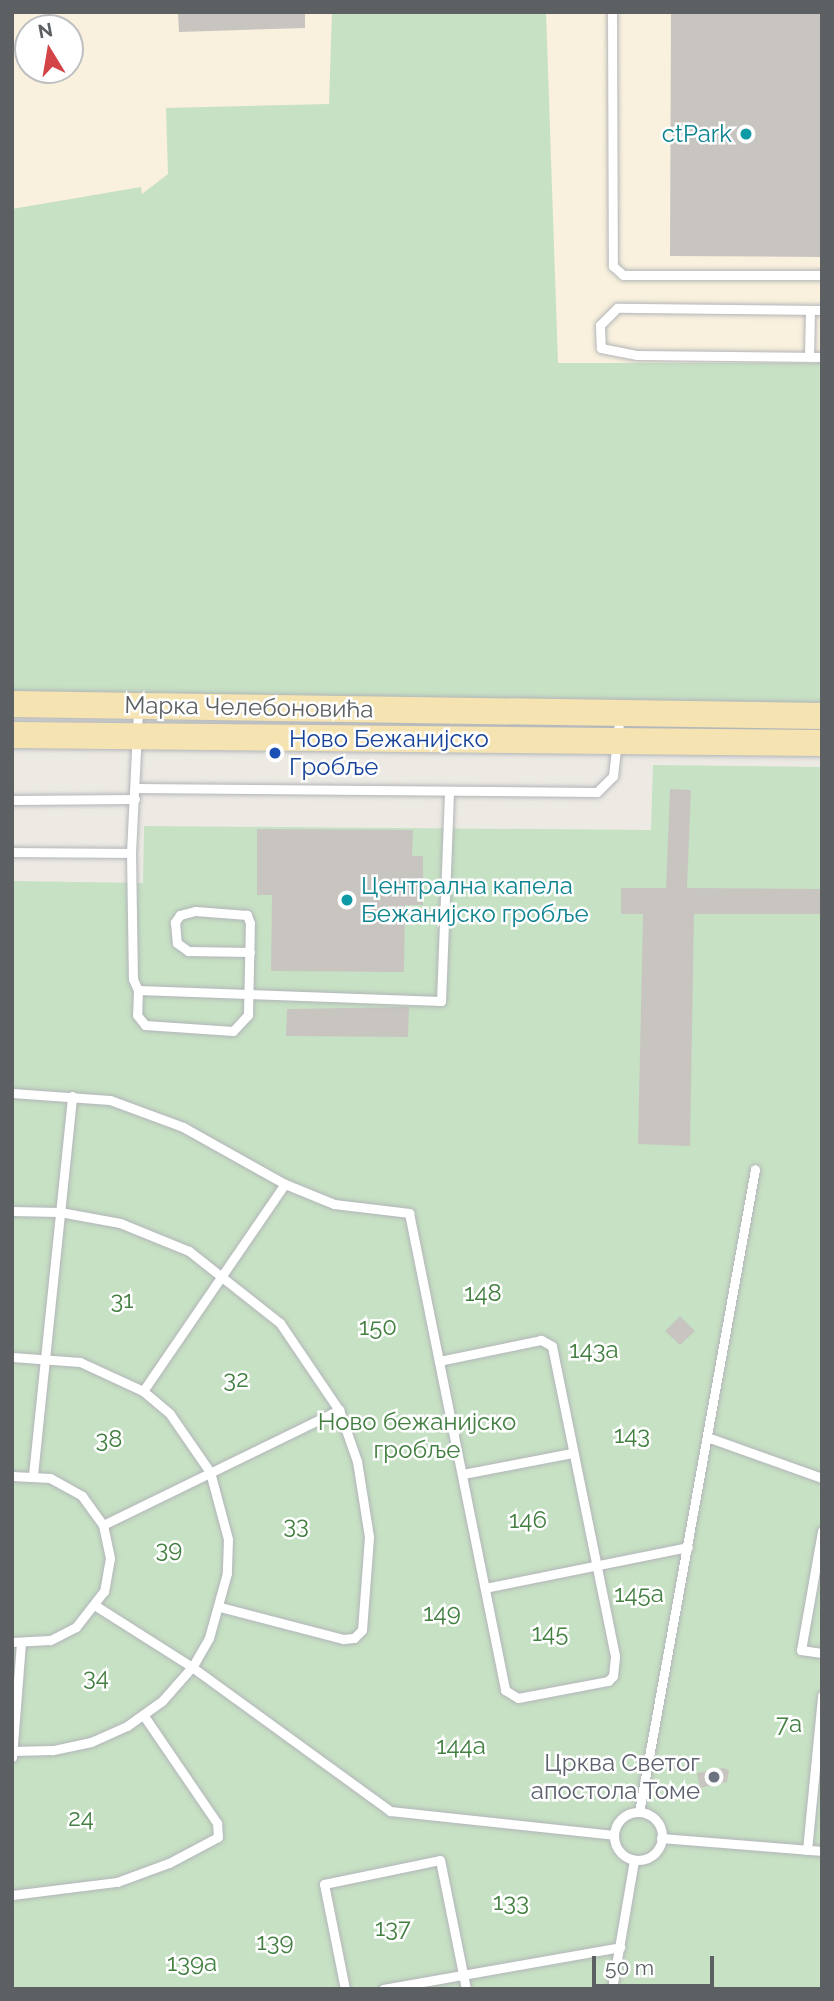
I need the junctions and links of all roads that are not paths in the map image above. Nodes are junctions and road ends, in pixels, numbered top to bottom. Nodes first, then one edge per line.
1 (612, 12) edge
2 (822, 275) edge
3 (810, 310) junction
4 (822, 310) edge
5 (809, 356) junction
6 (822, 357) edge
7 (12, 704) edge
8 (138, 706) junction
9 (620, 713) junction
10 (822, 716) edge
11 (12, 735) edge
12 (137, 735) junction
13 (620, 742) junction
14 (822, 743) edge
15 (135, 788) junction
16 (449, 792) junction
17 (135, 799) junction
18 (12, 800) edge
19 (12, 852) edge
20 (131, 853) junction
21 (250, 952) junction
22 (138, 990) junction
23 (248, 996) junction
24 (12, 1093) edge
25 (72, 1096) junction
26 (755, 1169) dead end
27 (285, 1184) junction
28 (12, 1211) edge
29 (60, 1212) junction
30 (223, 1273) junction
31 (46, 1356) junction
32 (12, 1357) edge
33 (439, 1361) junction
34 (143, 1391) junction
35 (339, 1410) junction
36 (707, 1437) junction
37 (572, 1452) junction
38 (210, 1472) junction
39 (463, 1474) junction
40 (33, 1475) junction
41 (12, 1476) edge
42 (822, 1478) edge
43 (103, 1525) junction
44 (822, 1531) edge
45 (688, 1547) junction
46 (595, 1566) junction
47 (485, 1588) junction
48 (96, 1606) junction
49 (220, 1607) junction
50 (17, 1642) edge
51 (822, 1653) edge
52 (192, 1667) junction
53 (822, 1696) edge
54 (144, 1716) junction
55 (13, 1751) edge
56 (12, 1757) edge
57 (639, 1812) junction
58 (614, 1835) junction
59 (661, 1838) junction
60 (807, 1850) junction
61 (822, 1851) edge
62 (634, 1860) junction
63 (12, 1895) edge
64 (620, 1947) junction
65 (463, 1973) junction
66 (345, 1989) edge
67 (383, 1989) edge
68 (466, 1989) edge
69 (612, 1989) edge

1 - 2 lane
3 - 4 lane
3 - 5 lane
3 - 5 lane
5 - 6 lane
7 - 8 main road, Марка Челебоновића
8 - 9 main road, Марка Челебоновића
8 - 12 lane
9 - 10 main road, Марка Челебоновића
9 - 13 lane
11 - 12 main road, Марка Челебоновића
12 - 13 main road, Марка Челебоновића
12 - 15 lane
13 - 14 main road, Марка Челебоновића
13 - 16 lane
15 - 16 lane
15 - 17 lane
16 - 23 lane
17 - 18 lane
17 - 20 lane
19 - 20 lane
20 - 22 lane
21 - 21 lane
21 - 23 lane
22 - 23 lane
22 - 23 lane
24 - 25 lane
25 - 27 lane
25 - 29 lane
26 - 36 lane
27 - 30 lane
27 - 33 lane
28 - 29 lane
29 - 30 lane
29 - 31 lane
30 - 34 lane
30 - 35 lane
31 - 32 lane
31 - 34 lane
31 - 40 lane
33 - 37 lane
33 - 39 lane
34 - 38 lane
35 - 38 lane
35 - 49 lane
36 - 42 lane
36 - 45 lane
37 - 39 lane
37 - 46 lane
38 - 43 lane
38 - 49 lane
39 - 47 lane
40 - 41 lane
40 - 43 lane
43 - 48 lane
44 - 51 lane
45 - 46 lane
45 - 57 lane
46 - 47 lane
46 - 47 lane
48 - 50 lane
48 - 52 lane
49 - 52 lane
50 - 55 lane
52 - 54 lane
52 - 58 lane
53 - 60 lane
54 - 55 lane
54 - 63 lane
55 - 56 lane
57 - 58 lane
57 - 59 lane
58 - 62 lane
59 - 60 lane
59 - 62 lane
60 - 61 lane
62 - 64 lane
64 - 65 lane
64 - 69 lane
65 - 66 lane
65 - 67 lane
65 - 68 lane

